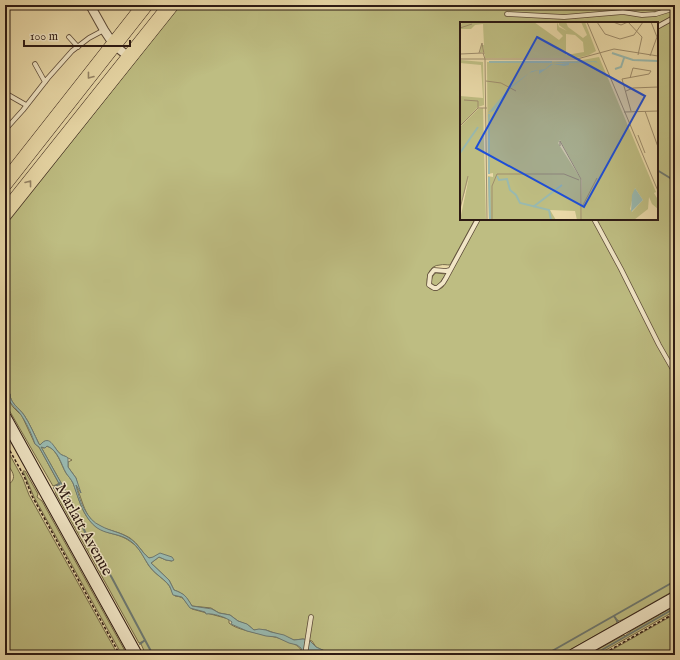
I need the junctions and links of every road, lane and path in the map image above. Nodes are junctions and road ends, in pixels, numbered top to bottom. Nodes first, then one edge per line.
1 (90, 5) edge
2 (145, 5) edge
3 (171, 5) edge
4 (675, 8) edge
5 (507, 14) dead end
6 (675, 17) edge
7 (658, 26) edge
8 (104, 30) junction
9 (69, 37) dead end
10 (114, 45) junction
11 (78, 47) junction
12 (129, 57) junction
13 (35, 64) dead end
14 (45, 82) junction
15 (5, 93) edge
16 (26, 105) junction
17 (5, 130) edge
18 (5, 183) edge
19 (5, 213) edge
20 (477, 220) edge
21 (595, 220) edge
22 (450, 270) junction
23 (675, 373) edge
24 (5, 418) edge
25 (5, 442) edge
26 (675, 598) edge
27 (675, 613) edge
28 (311, 616) dead end
29 (120, 655) edge
30 (136, 655) edge
31 (305, 655) edge
32 (574, 655) edge
33 (601, 655) edge

1 - 8 street
2 - 10 highway
3 - 12 highway
4 - 5 lane
6 - 7 lane
8 - 10 street
8 - 11 lane
9 - 11 lane
10 - 12 street
10 -> 18 highway
11 - 14 lane
19 -> 12 highway
13 - 14 lane
14 - 16 lane
15 - 16 lane
16 - 17 lane
20 - 22 lane
21 - 23 lane
22 - 22 lane
24 - 30 main road, Marlatt Avenue
25 - 29 path
26 - 32 main road
27 - 33 path
28 - 31 lane

